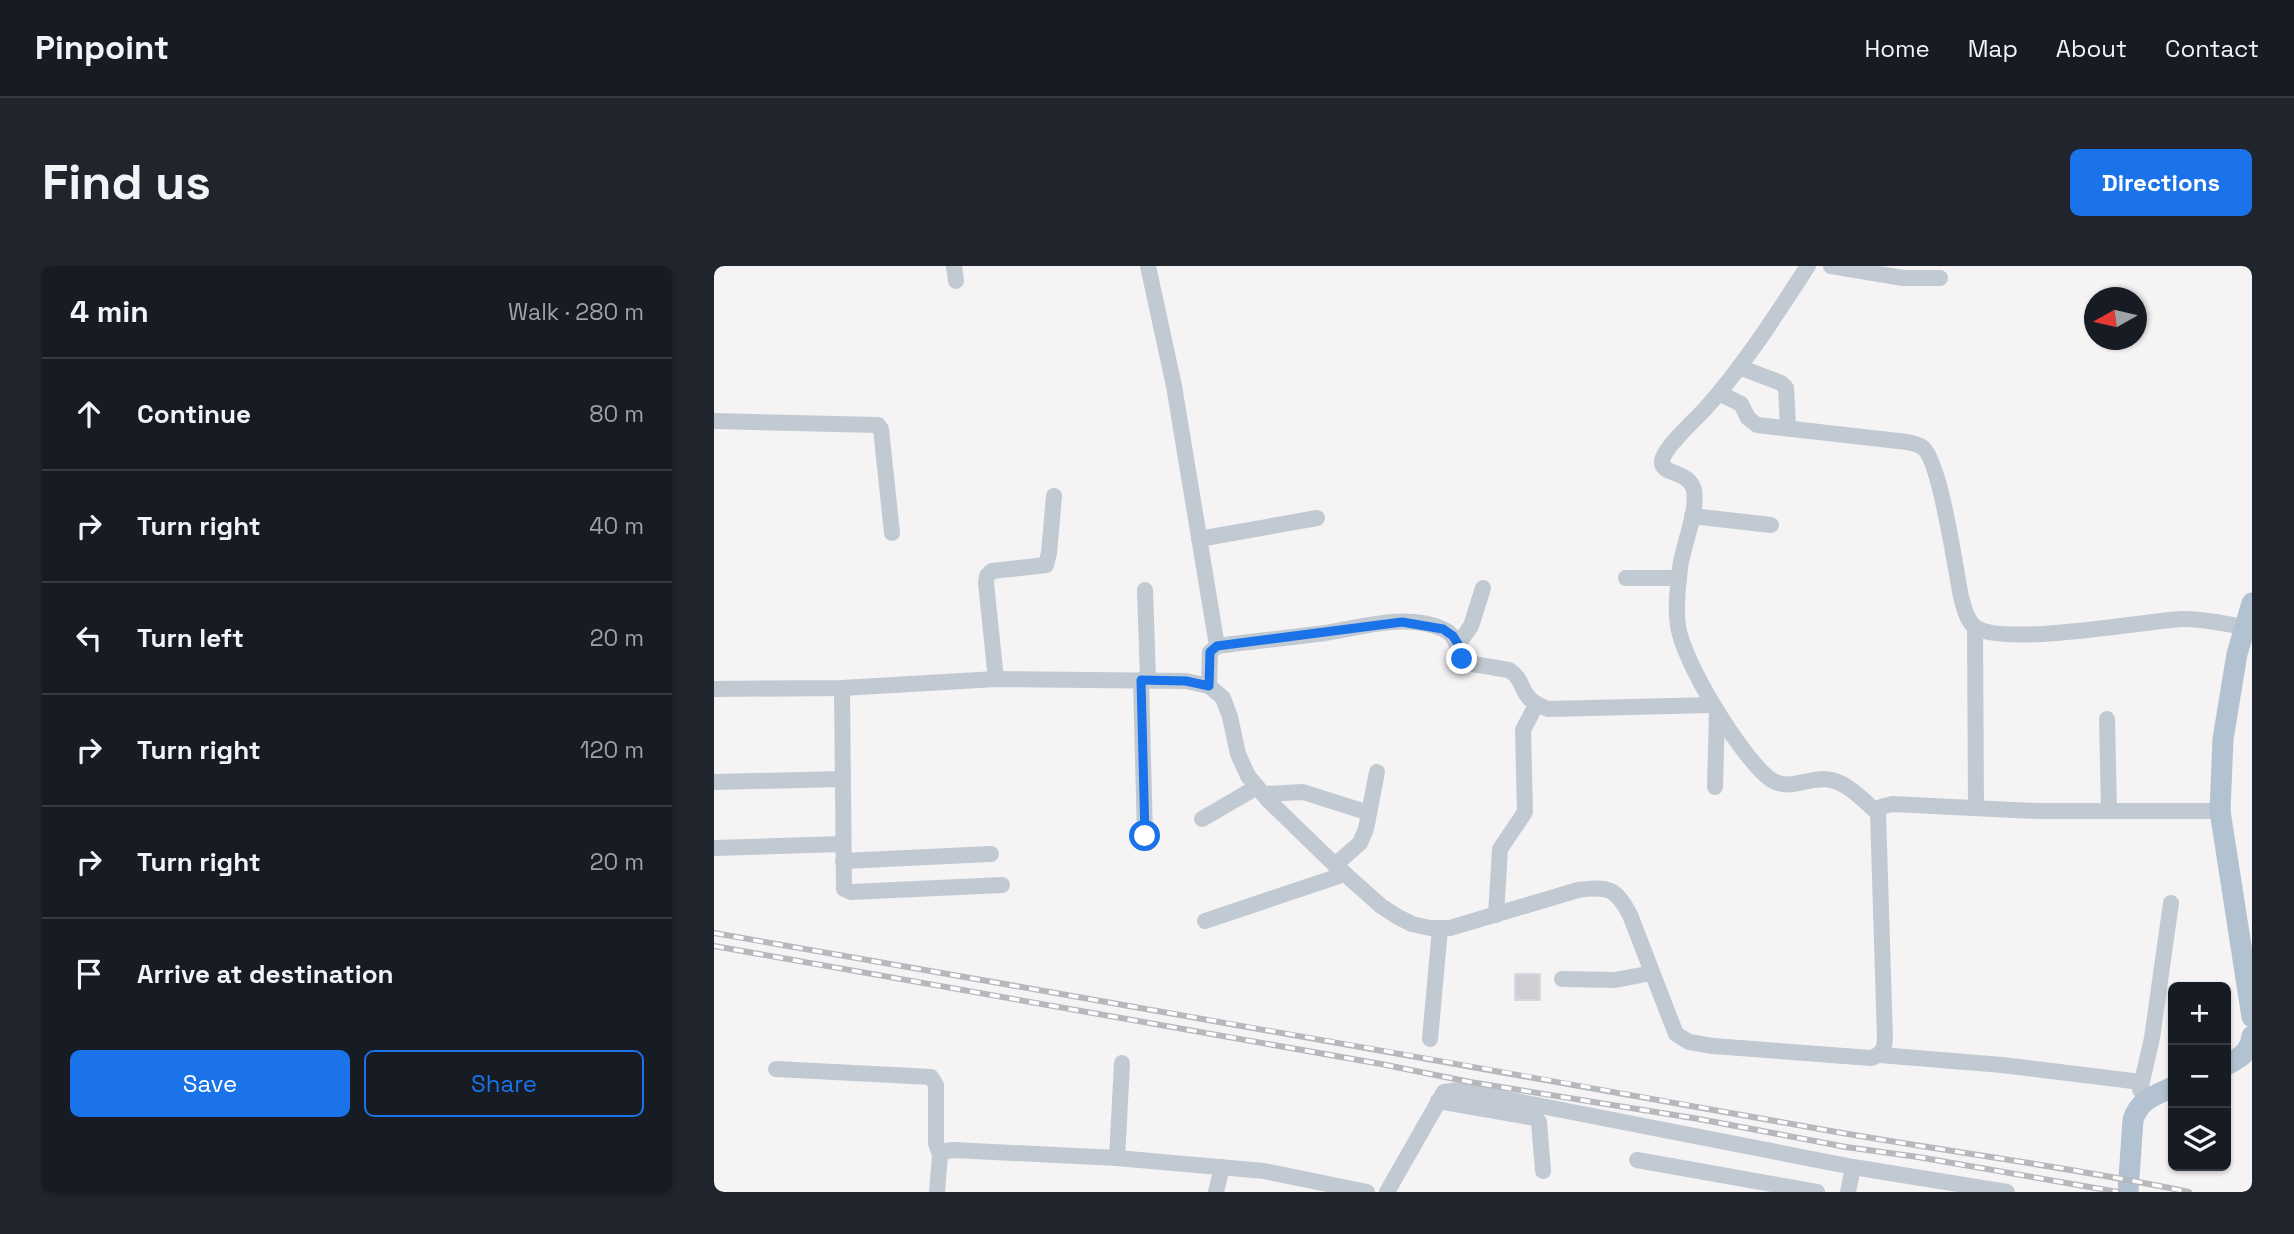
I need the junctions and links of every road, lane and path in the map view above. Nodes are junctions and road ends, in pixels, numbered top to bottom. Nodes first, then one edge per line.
1 (1148, 266) edge
2 (1808, 266) edge
3 (1831, 266) edge
4 (1940, 278) dead end
5 (1739, 367) junction
6 (1718, 393) junction
7 (714, 422) edge
8 (1788, 428) junction
9 (1054, 496) dead end
10 (1692, 516) junction
11 (1317, 518) dead end
12 (1771, 525) dead end
13 (892, 533) dead end
14 (1199, 539) junction
15 (1626, 578) dead end
16 (1679, 578) junction
17 (1483, 588) dead end
18 (1145, 590) dead end
19 (2252, 603) edge
20 (1975, 627) junction
21 (2245, 627) junction
22 (1458, 644) junction
23 (1217, 646) junction
24 (996, 679) junction
25 (1144, 680) junction
26 (1209, 686) junction
27 (842, 688) junction
28 (714, 690) edge
29 (1536, 705) junction
30 (1715, 709) junction
31 (2107, 719) dead end
32 (1377, 772) dead end
33 (842, 779) junction
34 (714, 782) edge
35 (1715, 787) dead end
36 (1260, 790) junction
37 (1976, 808) junction
38 (2109, 810) junction
39 (2220, 811) junction
40 (1369, 813) junction
41 (1878, 813) junction
42 (1202, 819) dead end
43 (1145, 836) dead end
44 (843, 844) junction
45 (714, 848) edge
46 (991, 854) dead end
47 (843, 861) junction
48 (1340, 869) junction
49 (1002, 885) dead end
50 (2171, 903) dead end
51 (1496, 915) junction
52 (1205, 921) dead end
53 (1440, 929) junction
54 (1652, 973) junction
55 (1562, 979) dead end
56 (2252, 1017) edge
57 (1430, 1039) dead end
58 (2252, 1043) edge
59 (1880, 1055) junction
60 (2231, 1062) edge
61 (1122, 1063) dead end
62 (776, 1069) dead end
63 (2141, 1082) junction
64 (2168, 1089) edge
65 (1441, 1097) junction
66 (2136, 1109) junction
67 (940, 1156) junction
68 (1117, 1158) junction
69 (1637, 1160) dead end
70 (1222, 1167) junction
71 (1853, 1167) junction
72 (1543, 1171) dead end
73 (937, 1192) edge
74 (1216, 1192) edge
75 (1367, 1192) edge
76 (1387, 1192) edge
77 (1817, 1192) edge
78 (1848, 1192) edge
79 (2007, 1192) edge
80 (2128, 1192) edge

1 - 14 street
2 - 5 street
3 - 4 street
5 - 6 street
5 - 8 street
6 - 8 street
6 - 10 street
7 - 13 street
8 - 20 street
9 - 24 street
10 - 12 street
10 - 16 street
11 - 14 street
14 - 23 street
15 - 16 street
16 - 30 street
17 - 22 street
18 - 25 street
19 - 21 main road
20 - 21 street
20 - 37 street
21 - 39 main road
22 - 23 street
22 - 29 street
23 - 26 street
24 - 25 street
24 - 27 street
25 - 26 street
25 - 43 street
26 - 36 street
27 - 28 street
27 - 33 street
29 - 30 street
29 - 51 street
30 - 35 street
30 - 41 street
31 - 38 street
32 - 40 street
33 - 34 street
33 - 44 street
36 - 40 street
36 - 42 street
36 - 48 street
37 - 38 street
37 - 41 street
38 - 39 street
39 - 56 main road
40 - 48 street
41 - 59 street
44 - 45 street
44 - 47 street
46 - 47 street
47 - 49 street
48 - 52 street
48 - 53 street
50 - 63 street
51 - 53 street
51 - 54 street
53 - 57 street
54 - 55 street
54 - 59 street
58 - 60 main road
59 - 63 street
61 - 68 street
62 - 67 street
63 - 66 street
64 - 66 main road
65 - 71 street
65 - 72 street
65 - 76 street
66 - 80 main road
67 - 68 street
67 - 73 street
68 - 70 street
69 - 77 street
70 - 74 street
70 - 75 street
71 - 78 street
71 - 79 street

